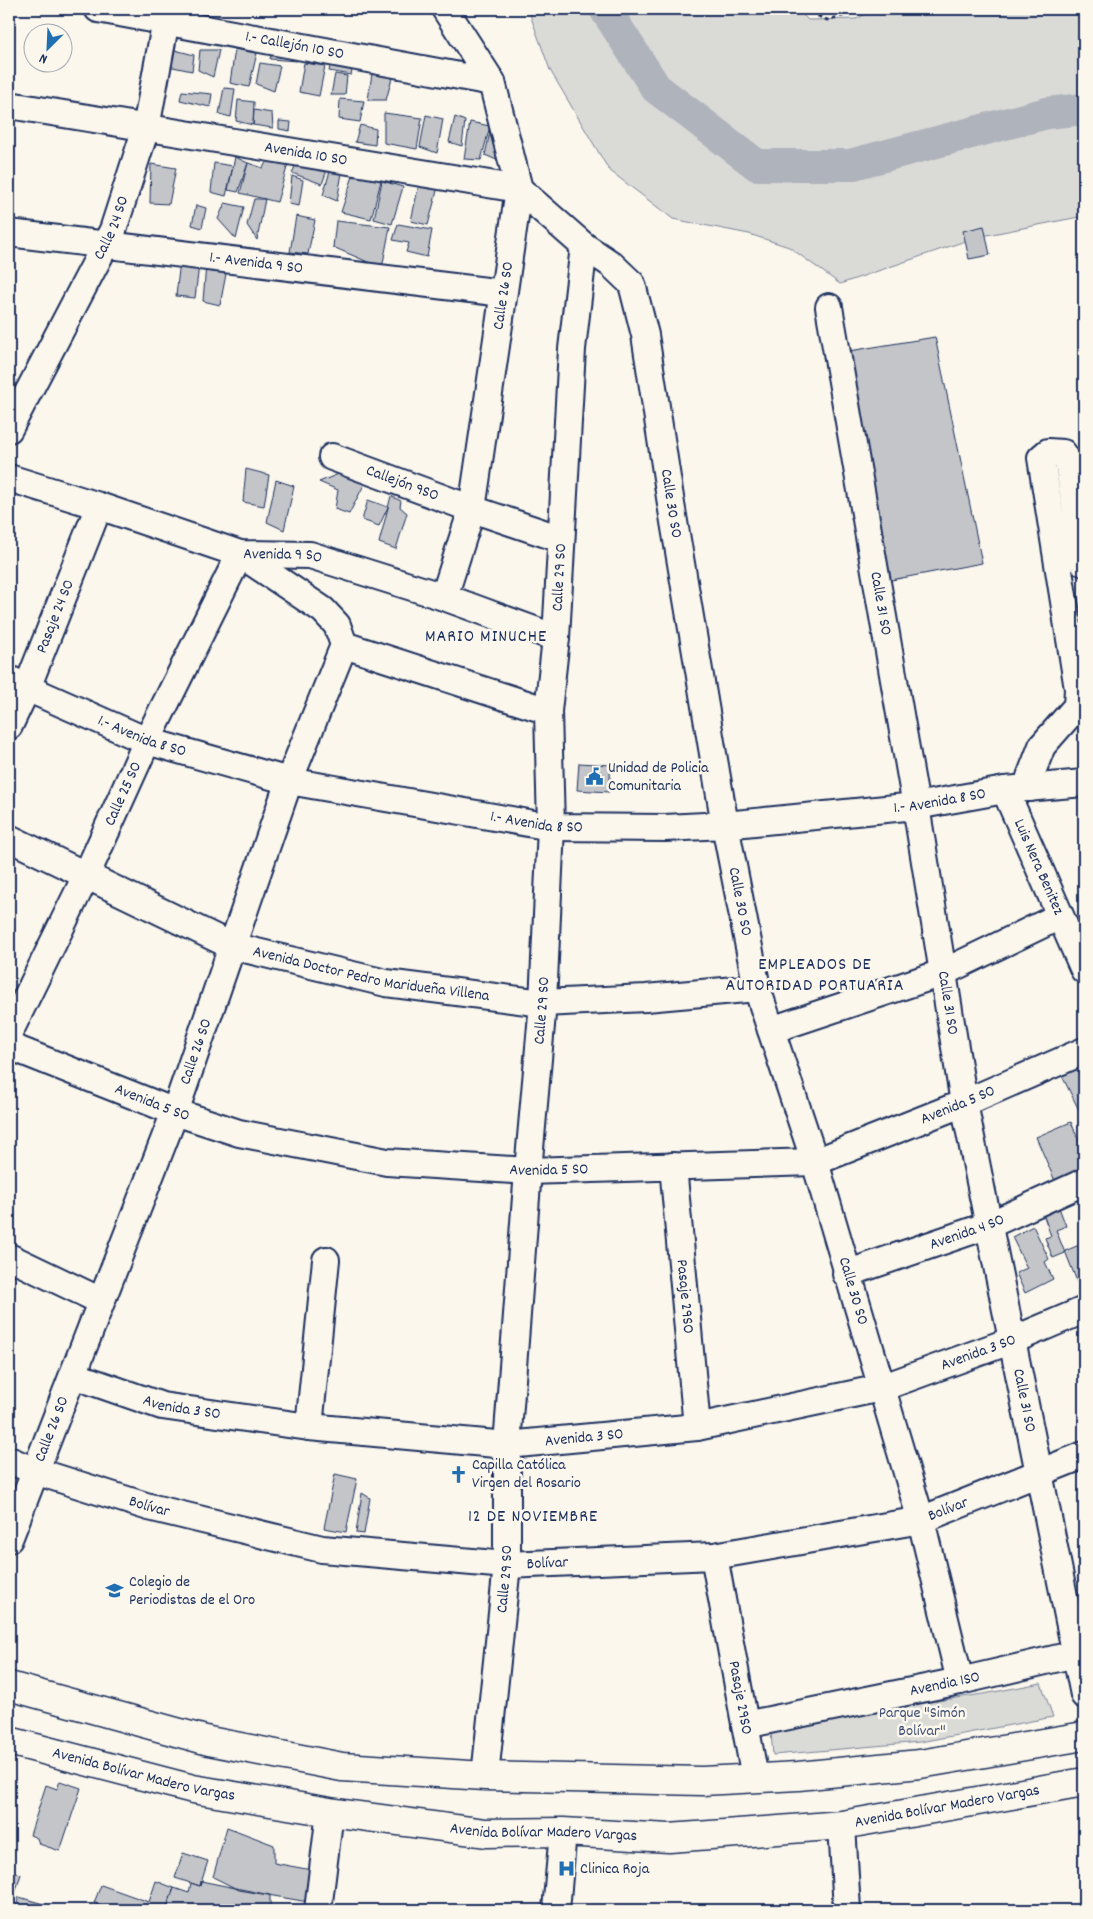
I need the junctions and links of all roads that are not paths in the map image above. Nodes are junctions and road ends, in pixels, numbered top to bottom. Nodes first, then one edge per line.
1 (98, 9) edge
2 (444, 9) edge
3 (168, 15) edge
4 (492, 82) junction
5 (9, 105) edge
6 (146, 128) junction
7 (519, 189) junction
8 (9, 233) edge
9 (105, 244) junction
10 (584, 246) junction
11 (504, 293) junction
12 (829, 308) dead end
13 (9, 429) edge
14 (1073, 450) edge
15 (332, 457) dead end
16 (9, 478) edge
17 (99, 506) junction
18 (472, 509) junction
19 (562, 539) junction
20 (240, 554) junction
21 (1084, 563) edge
22 (444, 597) junction
23 (556, 638) junction
24 (344, 645) junction
25 (18, 684) edge
26 (1080, 705) edge
27 (548, 711) junction
28 (9, 726) edge
29 (147, 741) junction
30 (289, 781) junction
31 (1084, 783) edge
32 (1017, 789) junction
33 (916, 806) junction
34 (725, 825) junction
35 (551, 827) junction
36 (9, 838) edge
37 (86, 876) junction
38 (1060, 916) junction
39 (232, 946) junction
40 (1084, 970) edge
41 (942, 973) junction
42 (758, 988) junction
43 (543, 1003) junction
44 (771, 1030) junction
45 (9, 1033) edge
46 (9, 1046) edge
47 (1084, 1051) edge
48 (964, 1103) junction
49 (174, 1112) junction
50 (814, 1162) junction
51 (673, 1166) junction
52 (528, 1171) junction
53 (1084, 1182) edge
54 (989, 1225) junction
55 (9, 1257) edge
56 (326, 1260) dead end
57 (846, 1274) junction
58 (102, 1301) junction
59 (1084, 1310) edge
60 (1014, 1340) junction
61 (73, 1375) junction
62 (881, 1388) junction
63 (309, 1427) junction
64 (697, 1427) junction
65 (508, 1445) junction
66 (1084, 1455) edge
67 (9, 1460) edge
68 (35, 1471) junction
69 (1039, 1474) junction
70 (921, 1520) junction
71 (9, 1539) edge
72 (714, 1556) junction
73 (507, 1565) junction
74 (1080, 1654) edge
75 (960, 1681) junction
76 (9, 1686) edge
77 (1084, 1695) edge
78 (745, 1725) junction
79 (1084, 1736) edge
80 (9, 1741) edge
81 (485, 1776) junction
82 (755, 1778) junction
83 (1084, 1782) edge
84 (330, 1812) junction
85 (842, 1825) junction
86 (563, 1832) junction
87 (318, 1910) edge
88 (556, 1910) edge
89 (847, 1910) edge

1 - 3 street, 1.- Callejón 10 SO
2 - 4 street, Calle 26 SO
3 - 4 street, 1.- Callejón 10 SO
3 - 6 street, Calle 24 SO
4 - 7 street, Calle 26 SO
5 - 6 street, Avenida 10 SO
6 - 7 street, Avenida 10 SO
6 - 9 street, Calle 24 SO
7 - 10 street
7 - 11 street, Calle 26 SO
8 - 9 street, 1.- Avenida 9 SO
9 - 11 street, 1.- Avenida 9 SO
9 - 13 street, Calle 24 SO
10 - 19 street, Calle 29 SO
10 - 34 street, Calle 30 SO
11 - 18 street, Calle 26 SO
12 - 33 street, Calle 31 SO
14 - 21 street
14 - 26 street
15 - 18 street, Callejón 9SO
16 - 17 street, Avenida 9 SO
17 - 20 street, Avenida 9 SO
17 - 25 street, Pasaje 24 SO
18 - 19 street, Callejón 9SO
18 - 22 street, Calle 26 SO
19 - 23 street, Calle 29 SO
20 - 22 street, Avenida 9 SO
20 - 24 street
20 - 29 street, Calle 25 SO
22 - 23 street, Avenida 9 SO
23 - 27 street, Calle 29 SO
24 - 27 street
24 - 30 street, Calle 26 SO
25 - 28 street, Pasaje 24 SO
25 - 29 street, 1.- Avenida 8 SO
26 - 32 street
27 - 35 street, Calle 29 SO
29 - 30 street, 1.- Avenida 8 SO
29 - 37 street, Calle 25 SO
30 - 35 street, 1.- Avenida 8 SO
30 - 39 street, Calle 26 SO
31 - 32 street, 1.- Avenida 8 SO
32 - 33 street, 1.- Avenida 8 SO
32 - 38 street, Luis Nera Benitez
33 - 34 street, 1.- Avenida 8 SO
33 - 41 street, Calle 31 SO
34 - 35 street, 1.- Avenida 8 SO
34 - 42 street, Calle 30 SO
35 - 43 street, Calle 29 SO
36 - 37 street, Avenida Doctor Pedro Maridueña Villena
37 - 39 street, Avenida Doctor Pedro Maridueña Villena
37 - 45 street, Calle 25 SO
38 - 40 street, Luis Nera Benitez
38 - 41 street
39 - 43 street, Avenida Doctor Pedro Maridueña Villena
39 - 49 street, Calle 26 SO
41 - 44 street
41 - 48 street, Calle 31 SO
42 - 43 street, Avenida Doctor Pedro Maridueña Villena
42 - 44 street, Calle 30 SO
43 - 52 street, Calle 29 SO
44 - 50 street, Calle 30 SO
46 - 49 street, Avenida 5 SO
47 - 48 street, Avenida 5 SO
48 - 50 street, Avenida 5 SO
48 - 54 street, Calle 31 SO
49 - 52 street, Avenida 5 SO
49 - 58 street, Calle 26 SO
50 - 51 street, Avenida 5 SO
50 - 57 street, Calle 30 SO
51 - 52 street, Avenida 5 SO
51 - 64 street, Pasaje 29SO
52 - 65 street, Calle 29 SO
53 - 54 street, Avenida 4 SO
54 - 57 street, Avenida 4 SO
54 - 60 street, Calle 31 SO
55 - 58 street
56 - 63 street
57 - 62 street, Calle 30 SO
58 - 61 street, Calle 26 SO
59 - 60 street, Avenida 3 SO
60 - 62 street, Avenida 3 SO
60 - 69 street, Calle 31 SO
61 - 63 street, Avenida 3 SO
61 - 68 street, Calle 26 SO
62 - 64 street, Avenida 3 SO
62 - 70 street, Calle 30 SO
63 - 65 street, Avenida 3 SO
64 - 65 street, Avenida 3 SO
65 - 73 street, Calle 29 SO
66 - 69 street, Bolívar
67 - 68 street, Bolívar
68 - 71 street, Calle 26 SO
68 - 73 street, Bolívar
69 - 70 street, Bolívar
69 - 74 street, Calle 31 SO
70 - 72 street, Bolívar
70 - 75 street, Calle 30 SO
72 - 73 street, Bolívar
72 - 78 street, Pasaje 29SO
73 - 81 street, Calle 29 SO
74 - 75 street, Avendia 1SO
74 - 77 street, Calle 31 SO
75 - 78 street, Avendia 1SO
76 - 81 main road
78 - 82 street, Pasaje 29SO
79 - 82 main road
80 - 84 main road, Avenida Bolívar Madero Vargas
81 - 82 main road
83 - 85 main road, Avenida Bolívar Madero Vargas
84 - 86 main road, Avenida Bolívar Madero Vargas
84 - 87 street
85 - 86 main road, Avenida Bolívar Madero Vargas
85 - 89 street
86 - 88 street

